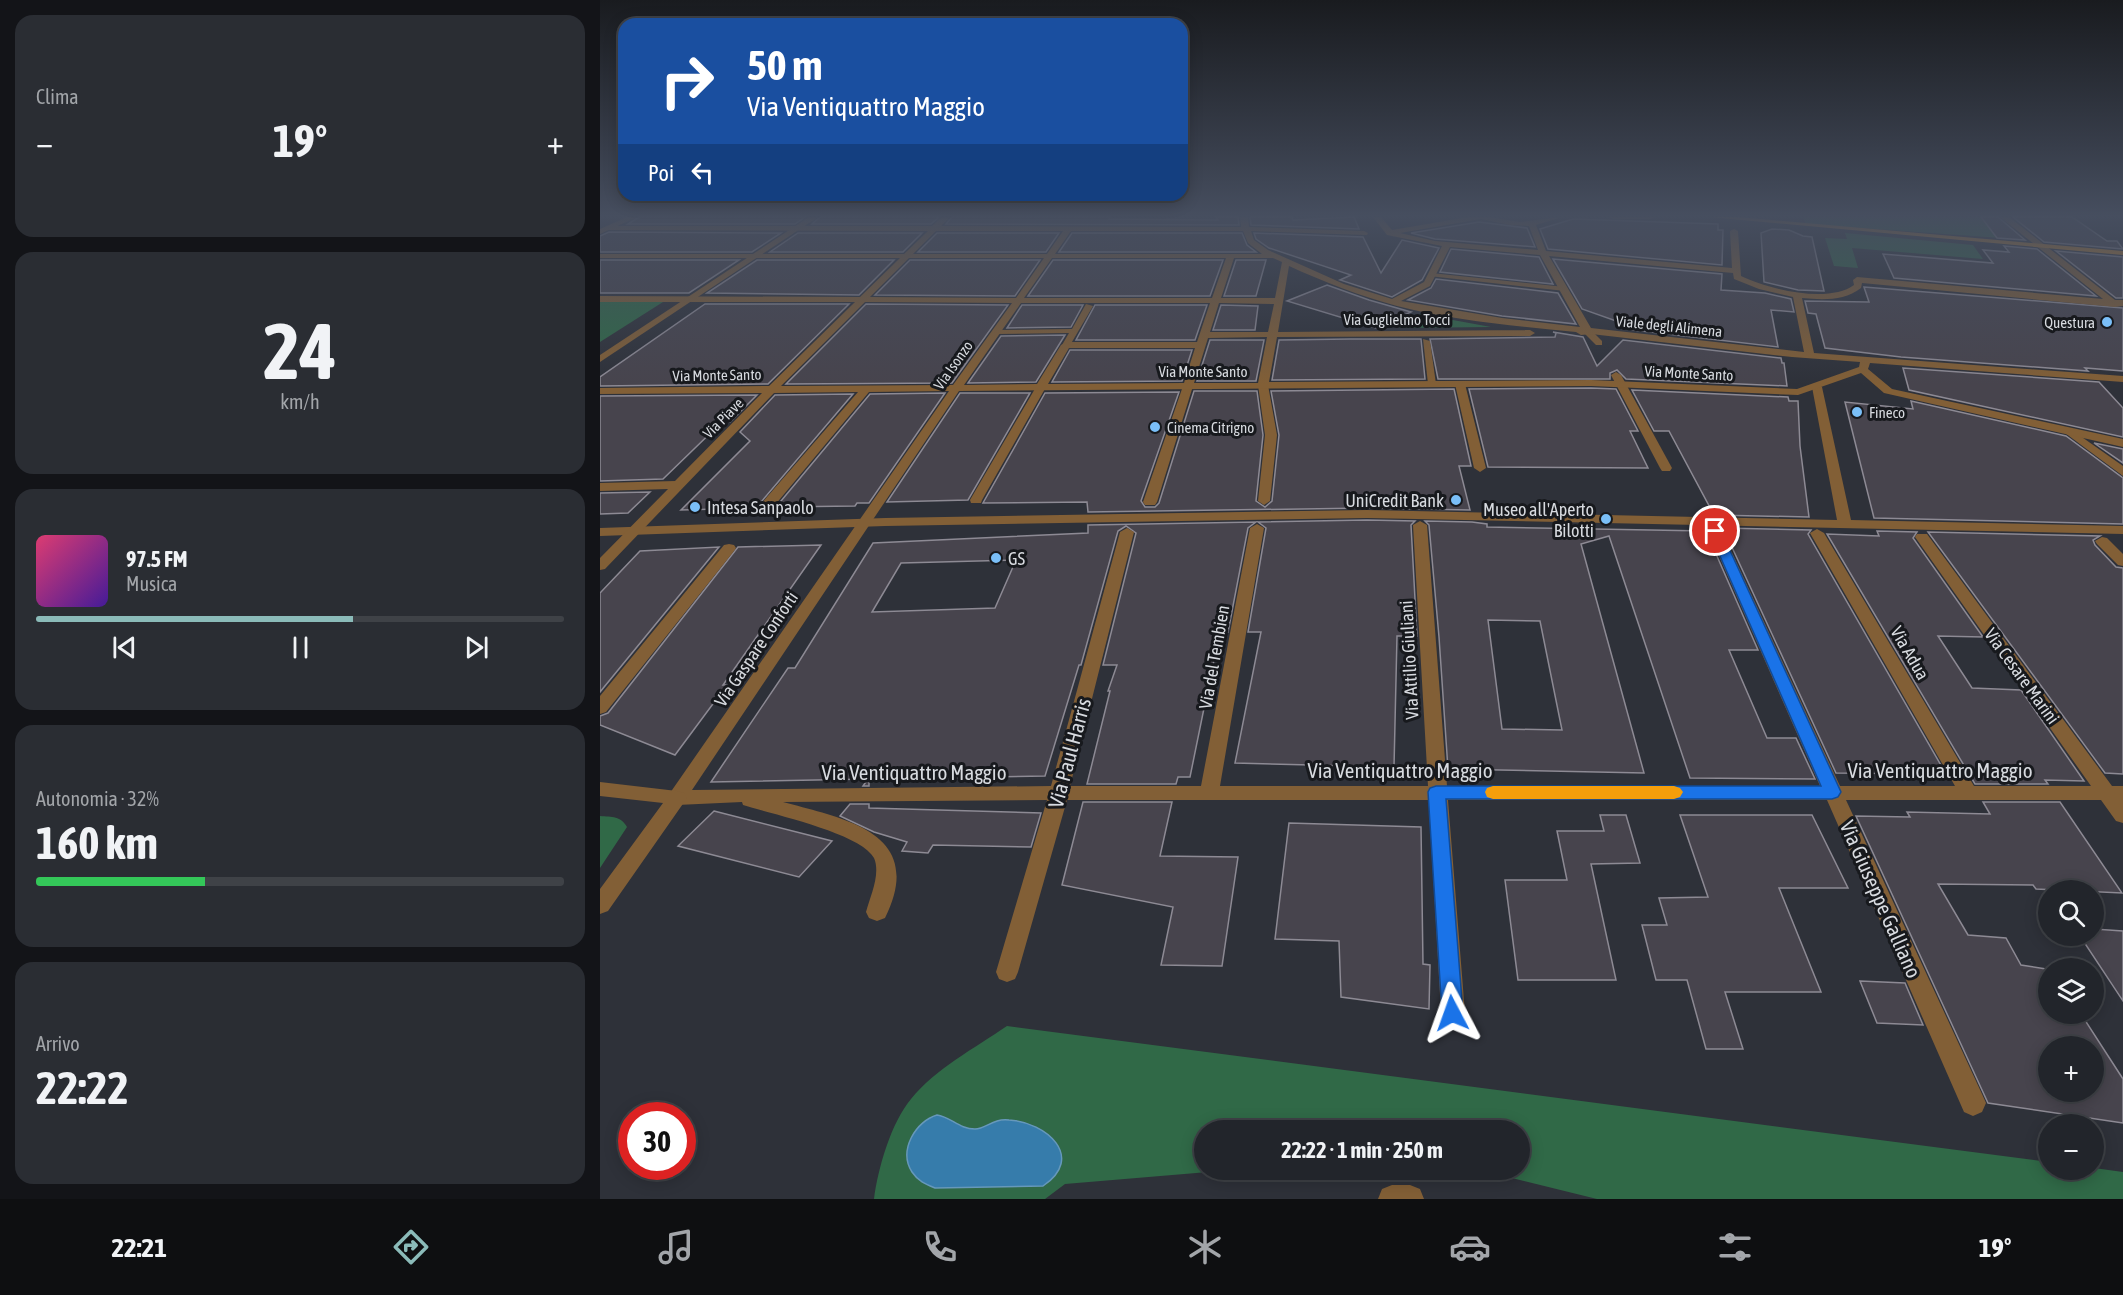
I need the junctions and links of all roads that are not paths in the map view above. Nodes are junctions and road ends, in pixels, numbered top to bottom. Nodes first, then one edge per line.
1 (731, 273) edge
2 (890, 273) edge
3 (1038, 273) edge
4 (1225, 273) edge
5 (1281, 273) edge
6 (1314, 273) edge
7 (1555, 273) edge
8 (1736, 273) edge
9 (2077, 273) edge
10 (1431, 275) joint
11 (1565, 289) junction
12 (1797, 294) junction
13 (600, 299) edge
14 (691, 299) junction
15 (1020, 299) junction
16 (864, 300) junction
17 (1216, 300) junction
18 (1279, 301) junction
19 (1393, 302) junction
20 (2118, 303) edge
21 (1089, 306) dead end
22 (2123, 310) edge
23 (1074, 331) junction
24 (997, 332) junction
25 (1588, 332) junction
26 (1273, 335) junction
27 (1204, 340) junction
28 (1426, 341) dead end
29 (1599, 343) dead end
30 (1066, 345) junction
31 (1810, 355) junction
32 (600, 359) edge
33 (1865, 365) junction
34 (1619, 380) junction
35 (2123, 380) edge
36 (1432, 384) junction
37 (1460, 384) junction
38 (1188, 386) junction
39 (1263, 386) junction
40 (957, 387) junction
41 (1041, 387) junction
42 (867, 388) junction
43 (1811, 388) junction
44 (772, 389) junction
45 (600, 391) edge
46 (2069, 431) junction
47 (2123, 443) edge
48 (1480, 468) dead end
49 (1666, 468) dead end
50 (2123, 472) edge
51 (677, 485) junction
52 (600, 487) edge
53 (976, 500) dead end
54 (1264, 501) dead end
55 (1150, 502) dead end
56 (765, 508) dead end
57 (866, 522) junction
58 (1845, 523) junction
59 (1420, 525) dead end
60 (1257, 528) dead end
61 (2123, 530) edge
62 (633, 531) junction
63 (1715, 531) dead end
64 (600, 532) edge
65 (1127, 532) dead end
66 (1817, 533) dead end
67 (1922, 537) dead end
68 (2102, 541) dead end
69 (729, 548) dead end
70 (2123, 562) edge
71 (600, 566) edge
72 (600, 708) edge
73 (600, 789) edge
74 (1436, 792) junction
75 (1832, 792) junction
76 (1059, 793) junction
77 (1209, 793) junction
78 (1969, 793) junction
79 (2115, 793) edge
80 (732, 795) junction
81 (677, 798) junction
82 (2123, 816) edge
83 (600, 905) edge
84 (877, 912) dead end
85 (1007, 972) dead end
86 (1452, 1013) dead end
87 (1973, 1103) dead end
88 (1392, 1199) edge
89 (1410, 1199) edge

1 - 14 street
2 - 16 street, Via Piave
3 - 15 street, Via Isonzo
4 - 17 street
5 - 18 street
6 - 19 street, Viale degli Alimena
7 - 11 street
8 - 12 street
9 - 20 street
10 - 11 lane
10 - 19 street
11 - 25 street
12 - 20 street
12 - 31 street
13 - 14 street
14 - 16 street
14 - 32 street
15 - 16 street
15 - 17 street
15 - 24 street, Via Isonzo
16 - 44 street, Via Piave
17 - 18 street
17 - 27 street
18 - 26 street
19 - 25 street, Viale degli Alimena
20 - 22 street
21 - 23 lane
23 - 24 lane
23 - 30 lane
24 - 40 street, Via Isonzo
25 - 26 street, Via Guglielmo Tocci
25 - 29 street
25 - 31 street, Viale degli Alimena
26 - 27 street, Via Guglielmo Tocci
26 - 39 street
27 - 30 street, Via Guglielmo Tocci
27 - 38 street
28 - 36 lane
30 - 41 street
31 - 33 street, Viale degli Alimena
33 - 35 street, Viale degli Alimena
33 - 43 street, Via Monte Santo
33 - 46 street
34 - 37 street, Via Monte Santo
34 - 43 street, Via Monte Santo
34 - 49 street
36 - 37 street, Via Monte Santo
36 - 39 street, Via Monte Santo
37 - 48 street
38 - 39 street, Via Monte Santo
38 - 41 street, Via Monte Santo
38 - 55 street
39 - 54 street
40 - 41 street, Via Monte Santo
40 - 42 street, Via Monte Santo
40 - 57 street, Via Isonzo
41 - 53 street
42 - 44 street, Via Monte Santo
42 - 56 street
43 - 58 street
44 - 45 street, Via Monte Santo
44 - 51 street, Via Piave
46 - 47 street
46 - 50 street
51 - 52 street
51 - 62 street, Via Piave
57 - 58 street
57 - 62 street
57 - 81 street, Via Gaspare Conforti
58 - 61 street
59 - 74 street, Via Attilio Giuliani
60 - 77 street, Via del Tembien
62 - 64 street
62 - 71 street, Via Piave
63 - 75 street, Via Giuseppe Galliano
65 - 76 street, Via Paul Harris
66 - 78 street, Via Adua
67 - 79 street, Via Cesare Marini
68 - 70 street
69 - 72 street
73 - 81 street, Via Ventiquattro Maggio
74 - 75 street, Via Ventiquattro Maggio
74 - 77 street, Via Ventiquattro Maggio
74 - 86 street, Via Attilio Giuliani
75 - 78 street, Via Ventiquattro Maggio
75 - 87 street, Via Giuseppe Galliano
76 - 77 street, Via Ventiquattro Maggio
76 - 80 street, Via Ventiquattro Maggio
76 - 85 street, Via Paul Harris
78 - 79 street, Via Ventiquattro Maggio
79 - 82 street, Via Cesare Marini
80 - 81 street, Via Ventiquattro Maggio
80 - 84 street
81 - 83 street, Via Gaspare Conforti
88 - 89 street

